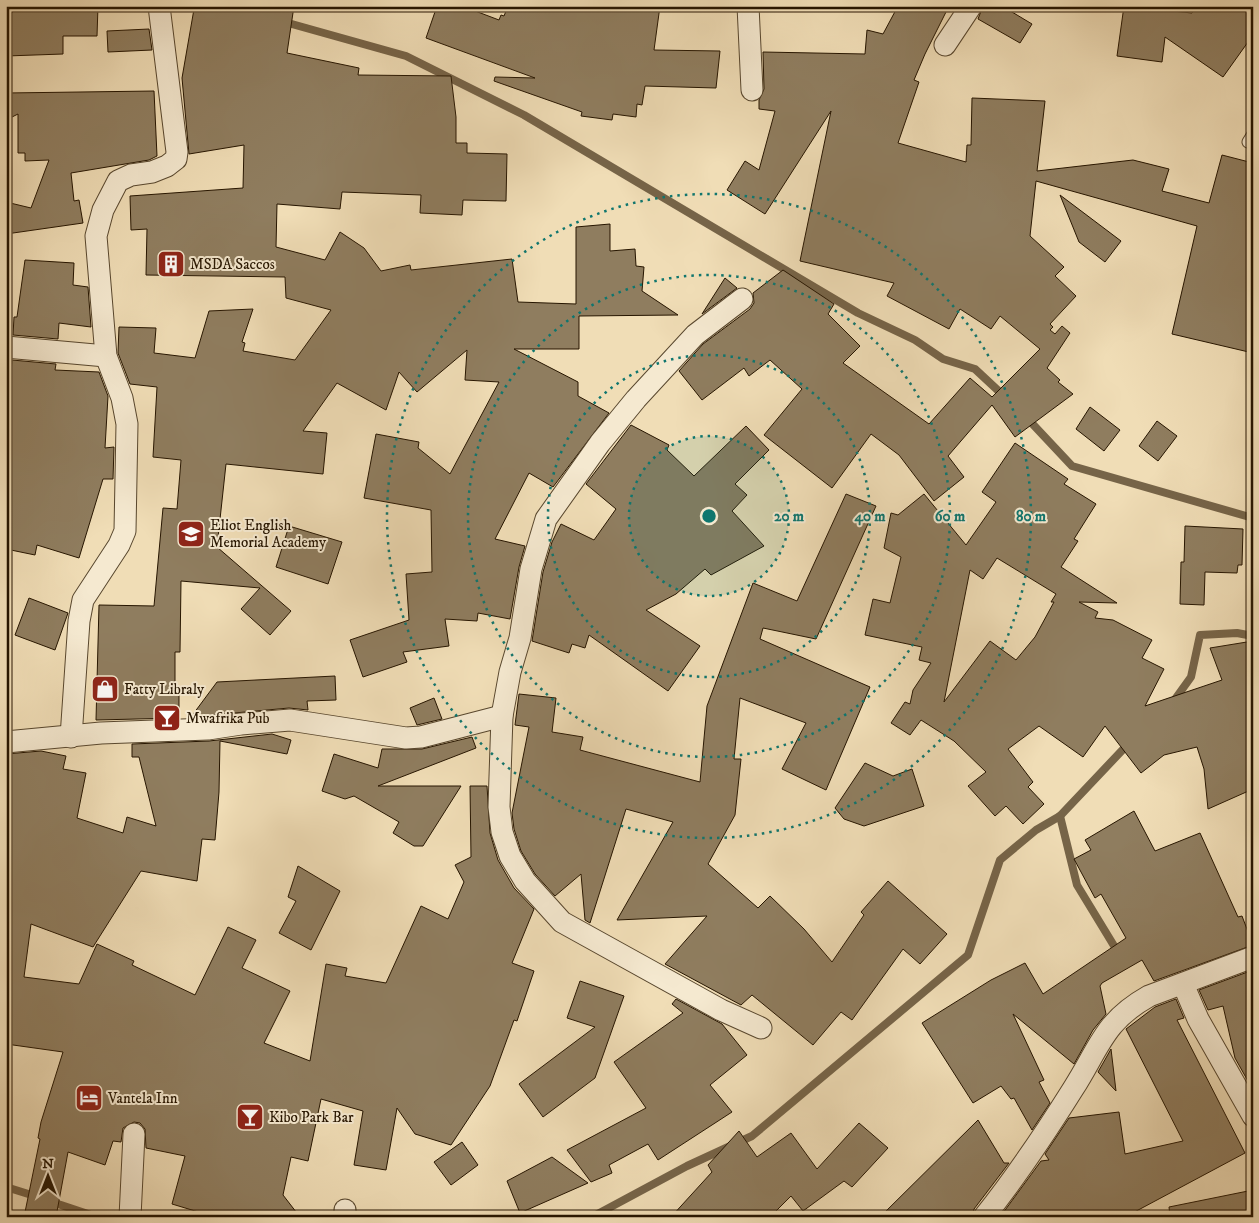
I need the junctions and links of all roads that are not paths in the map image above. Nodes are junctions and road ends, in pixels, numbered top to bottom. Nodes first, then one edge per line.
1 (160, 6) edge
2 (748, 6) edge
3 (971, 6) edge
4 (945, 45) dead end
5 (752, 90) dead end
6 (742, 298) dead end
7 (6, 346) edge
8 (106, 356) junction
9 (502, 716) junction
10 (70, 736) junction
11 (6, 742) edge
12 (1253, 957) edge
13 (1183, 984) junction
14 (762, 1028) dead end
15 (1253, 1116) edge
16 (134, 1134) dead end
17 (130, 1217) edge
18 (984, 1217) edge

1 - 8 street
2 - 5 street
3 - 4 street
6 - 9 street
7 - 8 street
8 - 10 street
9 - 10 street
9 - 14 street
10 - 11 street
12 - 13 street
13 - 15 street
13 - 18 street
16 - 17 street

